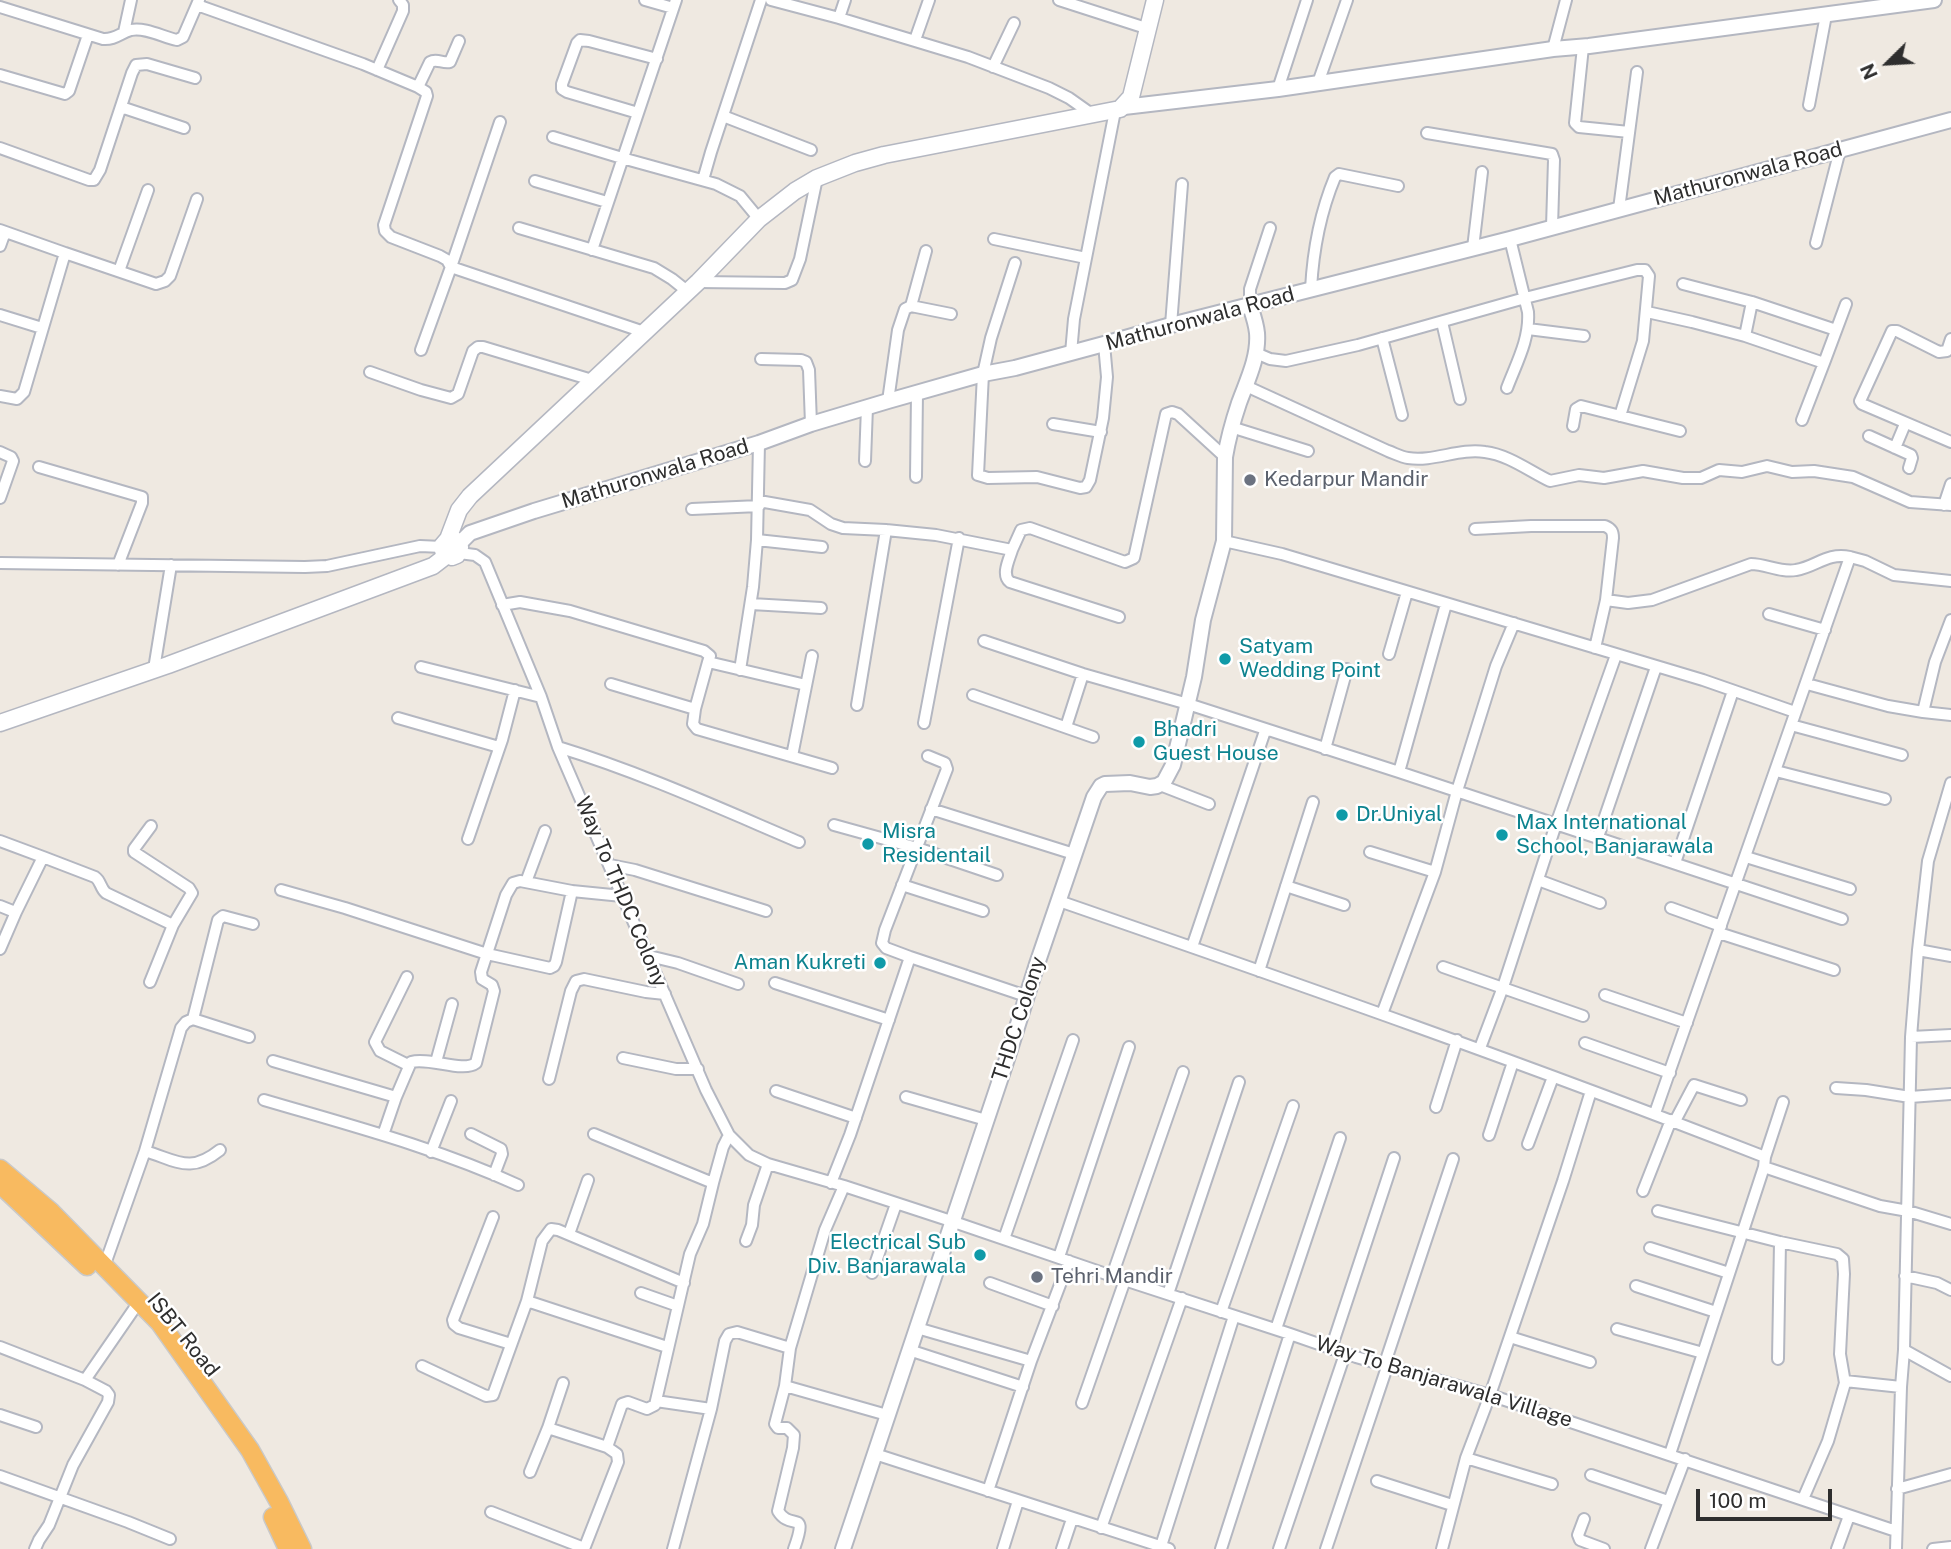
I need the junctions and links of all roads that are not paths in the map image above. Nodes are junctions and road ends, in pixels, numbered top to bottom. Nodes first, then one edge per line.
1 (131, 0) edge
2 (399, 0) edge
3 (645, 0) edge
4 (761, 0) edge
5 (771, 0) edge
6 (845, 0) edge
7 (929, 0) edge
8 (1059, 0) edge
9 (1155, 0) edge
10 (1307, 0) edge
11 (1348, 0) edge
12 (1566, 0) edge
13 (1934, 0) edge
14 (198, 3) edge
15 (675, 4) edge
16 (8, 6) edge
17 (1826, 15) junction
18 (839, 18) junction
19 (1014, 23) dead end
20 (1149, 29) junction
21 (124, 32) junction
22 (88, 36) junction
23 (915, 40) junction
24 (459, 41) dead end
25 (1583, 47) junction
26 (1553, 50) junction
27 (657, 59) junction
28 (993, 67) junction
29 (377, 70) junction
30 (1637, 72) dead end
31 (0, 75) edge
32 (195, 78) dead end
33 (1318, 83) junction
34 (418, 87) junction
35 (1278, 89) junction
36 (1809, 105) dead end
37 (121, 107) junction
38 (1119, 109) junction
39 (638, 113) junction
40 (1093, 115) junction
41 (723, 116) junction
42 (1951, 120) edge
43 (500, 122) dead end
44 (184, 128) dead end
45 (1629, 132) junction
46 (1427, 133) dead end
47 (552, 136) dead end
48 (0, 148) edge
49 (811, 150) dead end
50 (1840, 150) junction
51 (622, 158) junction
52 (1482, 172) dead end
53 (817, 178) junction
54 (703, 180) junction
55 (535, 181) dead end
56 (1182, 184) dead end
57 (1398, 186) dead end
58 (148, 190) dead end
59 (197, 199) dead end
60 (607, 202) junction
61 (1619, 209) junction
62 (759, 219) junction
63 (1552, 227) junction
64 (519, 228) dead end
65 (1270, 228) dead end
66 (2, 231) edge
67 (994, 239) dead end
68 (1510, 239) junction
69 (1816, 243) dead end
70 (0, 246) edge
71 (1473, 248) junction
72 (592, 250) junction
73 (926, 251) dead end
74 (65, 253) junction
75 (1086, 258) junction
76 (1015, 263) dead end
77 (451, 267) junction
78 (119, 271) junction
79 (1683, 284) dead end
80 (692, 286) junction
81 (1311, 289) junction
82 (1525, 298) junction
83 (1752, 302) junction
84 (1846, 304) dead end
85 (911, 306) junction
86 (1250, 306) junction
87 (1647, 313) junction
88 (951, 314) dead end
89 (0, 316) edge
90 (1441, 322) junction
91 (1171, 325) junction
92 (42, 328) junction
93 (1528, 328) junction
94 (1836, 330) junction
95 (644, 332) junction
96 (1584, 336) dead end
97 (1745, 336) junction
98 (1382, 338) junction
99 (1951, 339) edge
100 (1104, 344) junction
101 (421, 350) dead end
102 (1071, 353) junction
103 (1256, 353) junction
104 (761, 359) dead end
105 (1824, 363) junction
106 (370, 372) dead end
107 (983, 374) junction
108 (592, 380) junction
109 (1245, 386) junction
110 (1507, 388) dead end
111 (917, 393) junction
112 (0, 396) edge
113 (1460, 399) dead end
114 (888, 401) junction
115 (867, 407) junction
116 (1402, 415) dead end
117 (1620, 416) junction
118 (1802, 421) dead end
119 (811, 424) junction
120 (1053, 424) dead end
121 (1905, 424) junction
122 (1573, 426) dead end
123 (1231, 427) junction
124 (1951, 428) edge
125 (1680, 431) dead end
126 (1101, 432) junction
127 (1869, 436) dead end
128 (1949, 441) edge
129 (759, 443) junction
130 (1895, 448) junction
131 (0, 452) edge
132 (1308, 452) dead end
133 (1225, 457) junction
134 (865, 461) dead end
135 (39, 467) dead end
136 (1909, 468) dead end
137 (916, 477) dead end
138 (1951, 484) edge
139 (0, 499) edge
140 (759, 504) junction
141 (1948, 505) edge
142 (692, 509) dead end
143 (1475, 529) dead end
144 (886, 530) junction
145 (959, 538) junction
146 (757, 540) junction
147 (1224, 541) junction
148 (822, 547) dead end
149 (451, 548) junction
150 (1012, 550) junction
151 (1850, 556) junction
152 (0, 563) edge
153 (118, 565) junction
154 (171, 565) junction
155 (1951, 581) edge
156 (1407, 592) junction
157 (1606, 600) junction
158 (751, 604) junction
159 (1446, 604) junction
160 (502, 605) junction
161 (821, 608) dead end
162 (1769, 614) dead end
163 (1119, 618) dead end
164 (1951, 620) edge
165 (1514, 624) junction
166 (1825, 630) junction
167 (984, 641) dead end
168 (1595, 648) junction
169 (1389, 654) dead end
170 (1616, 655) junction
171 (812, 656) dead end
172 (708, 662) junction
173 (421, 667) dead end
174 (1656, 667) junction
175 (154, 669) junction
176 (1348, 669) dead end
177 (740, 670) junction
178 (1083, 674) junction
179 (611, 684) dead end
180 (1807, 684) junction
181 (806, 685) junction
182 (515, 690) junction
183 (1733, 691) junction
184 (973, 695) dead end
185 (541, 697) junction
186 (1188, 704) junction
187 (857, 705) dead end
188 (695, 709) junction
189 (1795, 712) junction
190 (1923, 712) junction
191 (1951, 715) edge
192 (398, 718) dead end
193 (0, 723) edge
194 (924, 723) dead end
195 (1791, 725) junction
196 (1066, 727) junction
197 (1265, 731) junction
198 (1093, 737) dead end
199 (499, 747) junction
200 (558, 747) junction
201 (1325, 749) junction
202 (1902, 755) dead end
203 (792, 756) junction
204 (928, 756) dead end
205 (832, 768) dead end
206 (1776, 771) junction
207 (1399, 772) junction
208 (1951, 783) edge
209 (1160, 785) junction
210 (1457, 791) junction
211 (1885, 799) dead end
212 (1313, 802) dead end
213 (1209, 804) dead end
214 (931, 809) junction
215 (1556, 824) junction
216 (834, 825) dead end
217 (151, 826) dead end
218 (545, 831) dead end
219 (1598, 837) junction
220 (468, 839) dead end
221 (0, 841) edge
222 (799, 842) dead end
223 (917, 848) junction
224 (1370, 852) dead end
225 (1074, 854) junction
226 (43, 857) junction
227 (1746, 857) junction
228 (1675, 863) junction
229 (610, 865) junction
230 (1435, 872) junction
231 (997, 875) dead end
232 (1538, 880) junction
233 (526, 882) junction
234 (1736, 884) junction
235 (902, 885) junction
236 (1286, 887) junction
237 (1850, 889) dead end
238 (281, 890) dead end
239 (572, 891) junction
240 (622, 896) junction
241 (1059, 901) junction
242 (1600, 903) dead end
243 (1344, 905) dead end
244 (0, 906) edge
245 (1671, 908) dead end
246 (766, 911) dead end
247 (983, 911) dead end
248 (15, 912) junction
249 (1842, 919) dead end
250 (173, 925) junction
251 (253, 925) dead end
252 (1720, 930) junction
253 (1192, 947) junction
254 (0, 948) edge
255 (1918, 950) junction
256 (487, 954) junction
257 (649, 956) junction
258 (1951, 956) edge
259 (910, 957) junction
260 (1443, 967) dead end
261 (1834, 970) dead end
262 (1259, 971) junction
263 (407, 977) dead end
264 (150, 982) dead end
265 (775, 983) dead end
266 (738, 984) dead end
267 (1503, 988) junction
268 (665, 994) junction
269 (1605, 995) dead end
270 (1026, 996) junction
271 (452, 1004) dead end
272 (1382, 1014) junction
273 (1583, 1016) dead end
274 (194, 1019) junction
275 (889, 1020) junction
276 (1687, 1024) junction
277 (1951, 1035) edge
278 (249, 1037) dead end
279 (1911, 1037) junction
280 (1073, 1040) dead end
281 (1457, 1040) junction
282 (1585, 1043) dead end
283 (1129, 1047) dead end
284 (1480, 1048) junction
285 (623, 1058) dead end
286 (273, 1062) dead end
287 (436, 1062) junction
288 (1513, 1062) junction
289 (408, 1065) junction
290 (698, 1069) junction
291 (1183, 1072) dead end
292 (1670, 1073) junction
293 (1553, 1077) junction
294 (549, 1079) dead end
295 (1239, 1082) dead end
296 (1836, 1088) dead end
297 (776, 1091) dead end
298 (1591, 1091) junction
299 (1951, 1094) edge
300 (396, 1097) junction
301 (906, 1097) dead end
302 (1910, 1097) junction
303 (264, 1100) dead end
304 (1741, 1100) dead end
305 (451, 1101) dead end
306 (1783, 1102) dead end
307 (1293, 1106) dead end
308 (1436, 1107) dead end
309 (1655, 1113) junction
310 (856, 1118) junction
311 (986, 1120) junction
312 (1673, 1121) junction
313 (471, 1134) dead end
314 (594, 1134) dead end
315 (383, 1135) junction
316 (729, 1135) junction
317 (1489, 1135) dead end
318 (1340, 1138) dead end
319 (1528, 1144) dead end
320 (220, 1150) dead end
321 (145, 1151) junction
322 (431, 1152) junction
323 (1394, 1158) dead end
324 (1453, 1158) dead end
325 (1764, 1162) junction
326 (768, 1164) junction
327 (0, 1169) edge
328 (494, 1175) junction
329 (588, 1180) dead end
330 (713, 1183) junction
331 (0, 1184) edge
332 (837, 1184) junction
333 (518, 1185) dead end
334 (1643, 1191) dead end
335 (896, 1204) junction
336 (1658, 1211) dead end
337 (1908, 1211) junction
338 (493, 1217) dead end
339 (951, 1221) junction
340 (1951, 1224) edge
341 (1744, 1232) junction
342 (569, 1234) junction
343 (1004, 1240) junction
344 (746, 1241) dead end
345 (1780, 1242) junction
346 (1650, 1248) dead end
347 (1064, 1259) junction
348 (104, 1267) junction
349 (872, 1273) dead end
350 (1729, 1273) junction
351 (1112, 1276) junction
352 (1905, 1276) junction
353 (1125, 1280) junction
354 (684, 1283) junction
355 (990, 1283) dead end
356 (1636, 1286) dead end
357 (1951, 1290) edge
358 (640, 1293) dead end
359 (1168, 1294) junction
360 (1182, 1298) junction
361 (527, 1301) junction
362 (678, 1306) junction
363 (1052, 1306) junction
364 (134, 1309) junction
365 (1221, 1312) junction
366 (1716, 1312) junction
367 (1234, 1316) junction
368 (917, 1328) junction
369 (1276, 1329) junction
370 (1617, 1329) dead end
371 (1290, 1334) junction
372 (1510, 1337) junction
373 (512, 1344) junction
374 (0, 1347) edge
375 (667, 1347) junction
376 (790, 1348) junction
377 (1331, 1349) junction
378 (909, 1350) junction
379 (1904, 1350) junction
380 (1703, 1353) junction
381 (1345, 1354) junction
382 (1778, 1359) dead end
383 (1031, 1361) junction
384 (1590, 1363) dead end
385 (422, 1366) dead end
386 (1385, 1366) junction
387 (1951, 1377) edge
388 (85, 1380) junction
389 (1845, 1381) junction
390 (563, 1383) dead end
391 (785, 1386) junction
392 (1023, 1387) junction
393 (1901, 1387) junction
394 (1490, 1395) junction
395 (656, 1401) junction
396 (1082, 1403) dead end
397 (710, 1409) junction
398 (0, 1415) edge
399 (887, 1415) junction
400 (36, 1427) dead end
401 (548, 1428) junction
402 (607, 1447) junction
403 (874, 1454) junction
404 (1670, 1454) junction
405 (1466, 1458) junction
406 (1685, 1459) junction
407 (530, 1472) dead end
408 (1951, 1474) edge
409 (1591, 1475) dead end
410 (0, 1476) edge
411 (1377, 1481) dead end
412 (1552, 1484) dead end
413 (1897, 1489) junction
414 (988, 1491) junction
415 (60, 1496) junction
416 (1803, 1499) junction
417 (1018, 1501) junction
418 (1668, 1501) junction
419 (1452, 1505) junction
420 (491, 1512) dead end
421 (1849, 1516) junction
422 (1072, 1519) junction
423 (1584, 1519) dead end
424 (1101, 1528) junction
425 (1896, 1531) junction
426 (1129, 1537) junction
427 (170, 1539) dead end
428 (1165, 1547) edge
429 (1951, 1547) edge
430 (296, 1548) edge
431 (584, 1548) edge
432 (35, 1549) edge
433 (673, 1549) edge
434 (794, 1549) edge
435 (843, 1549) edge
436 (1003, 1549) edge
437 (1062, 1549) edge
438 (1125, 1549) edge
439 (1221, 1549) edge
440 (1279, 1549) edge
441 (1326, 1549) edge
442 (1442, 1549) edge
443 (1604, 1549) edge
444 (1651, 1549) edge
445 (1837, 1549) edge
446 (1896, 1549) edge
447 (1933, 1549) edge

1 - 21 street
2 - 29 street
3 - 15 street
4 - 41 street
5 - 18 street
6 - 18 street
7 - 23 street
8 - 20 street
9 - 20 main road
10 - 35 street
11 - 33 street
12 - 26 street
13 - 17 street
14 - 21 street
14 - 29 street
15 - 27 street
16 - 22 street
17 - 25 street
17 - 36 street
18 - 23 street
19 - 28 street
20 - 38 main road
21 - 22 street
22 - 31 street
23 - 28 street
24 - 34 street
25 - 26 street
25 - 45 street
26 - 33 street
27 - 39 street
27 - 39 street
28 - 40 street
29 - 34 street
30 - 45 street
32 - 37 street
33 - 35 street
34 - 77 street
35 - 38 street
37 - 44 street
37 - 48 street
38 - 40 main road
38 - 75 street
39 - 51 street
40 - 53 main road
41 - 49 street
41 - 54 street
42 - 50 street, Mathuronwala Road
43 - 77 street
45 - 61 street
46 - 63 street
47 - 51 street
50 - 61 street, Mathuronwala Road
50 - 69 street
51 - 54 street
51 - 60 street
52 - 71 street
53 - 62 main road
53 - 80 street
54 - 62 street
55 - 60 street
56 - 91 street
57 - 81 street
58 - 78 street
59 - 78 street
60 - 72 street
61 - 63 street, Mathuronwala Road
62 - 80 main road
63 - 68 street, Mathuronwala Road
64 - 72 street
65 - 86 street
66 - 70 street
66 - 74 street
67 - 75 street
68 - 71 street, Mathuronwala Road
68 - 82 street
71 - 81 street, Mathuronwala Road
72 - 80 street
73 - 85 street
74 - 78 street
74 - 92 street
75 - 102 street
76 - 107 street
77 - 95 street
77 - 101 street
79 - 83 street
80 - 95 main road
81 - 86 street, Mathuronwala Road
82 - 87 street
82 - 90 street
82 - 93 street
83 - 94 street
83 - 97 street
84 - 94 street
85 - 88 street
85 - 114 street
86 - 91 street, Mathuronwala Road
86 - 103 street
87 - 97 street
87 - 117 street
89 - 92 street
90 - 98 street
90 - 113 street
91 - 100 street, Mathuronwala Road
92 - 112 street
93 - 96 street
93 - 110 street
94 - 105 street
95 - 108 main road
97 - 105 street
98 - 103 street
98 - 116 street
99 - 121 street
100 - 102 street, Mathuronwala Road
100 - 126 street
102 - 107 street, Mathuronwala Road
103 - 109 street
104 - 119 street
105 - 118 street
106 - 108 street
107 - 111 street, Mathuronwala Road
107 - 126 street
108 - 149 main road
109 - 123 street
109 - 141 street
111 - 114 street, Mathuronwala Road
111 - 137 street
114 - 115 street, Mathuronwala Road
115 - 119 street, Mathuronwala Road
115 - 134 street
117 - 122 street
117 - 125 street
119 - 129 street, Mathuronwala Road
120 - 126 street
121 - 128 street
121 - 130 street
123 - 132 street
123 - 133 street
124 - 128 street
127 - 130 street
129 - 140 street
129 - 149 street, Mathuronwala Road
130 - 136 street
131 - 139 street
133 - 147 street
133 - 150 street
135 - 153 street
138 - 141 street
140 - 142 street
140 - 144 street
140 - 146 street
143 - 157 street
144 - 145 street
144 - 187 street
145 - 150 street
145 - 194 street
146 - 148 street
146 - 158 street
147 - 156 street
147 - 186 street
149 - 154 street
149 - 160 street, Way To THDC Colony
149 - 175 main road
150 - 163 street
151 - 155 street
151 - 157 street
151 - 166 street
152 - 153 street
153 - 154 street
154 - 175 street
156 - 159 street
156 - 169 street
157 - 168 street
158 - 161 street
158 - 177 street
159 - 165 street
159 - 207 street
160 - 172 street
160 - 185 street, Way To THDC Colony
162 - 166 street
164 - 190 street
165 - 168 street
165 - 210 street
166 - 180 street
167 - 178 street
168 - 170 street
170 - 174 street
170 - 215 street
171 - 181 street
172 - 177 street
172 - 188 street
173 - 182 street
174 - 183 street
174 - 219 street
175 - 193 main road
176 - 201 street
177 - 181 street
178 - 186 street
178 - 196 street
179 - 188 street
180 - 189 street
180 - 190 street
181 - 203 street
182 - 185 street
182 - 199 street
183 - 189 street
183 - 228 street
184 - 196 street
185 - 200 street, Way To THDC Colony
186 - 197 street
186 - 209 street
188 - 203 street
189 - 195 street
190 - 191 street
192 - 199 street
195 - 202 street
195 - 206 street
196 - 198 street
197 - 201 street
197 - 253 street
199 - 220 street
200 - 222 street
200 - 229 street, Way To THDC Colony
201 - 207 street
203 - 205 street
204 - 214 street
206 - 211 street
206 - 227 street
207 - 210 street
208 - 255 street
209 - 213 street
209 - 225 street, THDC Colony
210 - 215 street
210 - 230 street
212 - 236 street
214 - 223 street
214 - 225 street
215 - 219 street
215 - 232 street
216 - 223 street
217 - 250 street
218 - 233 street
219 - 228 street
221 - 226 street
223 - 231 street
223 - 235 street
224 - 230 street
225 - 241 street, THDC Colony
226 - 248 street
226 - 250 street
227 - 234 street
227 - 237 street
228 - 234 street
229 - 240 street, Way To THDC Colony
229 - 246 street
230 - 272 street
232 - 242 street
232 - 267 street
233 - 239 street
233 - 256 street
234 - 249 street
234 - 252 street
235 - 247 street
235 - 259 street
236 - 243 street
236 - 262 street
238 - 256 street
239 - 240 street
239 - 256 street
240 - 257 street, Way To THDC Colony
241 - 253 street
241 - 270 street, THDC Colony
244 - 248 street
245 - 252 street
248 - 254 street
250 - 264 street
251 - 274 street
252 - 261 street
252 - 276 street
253 - 262 street
255 - 258 street
255 - 279 street
256 - 287 street
257 - 266 street
257 - 268 street, Way To THDC Colony
259 - 270 street
259 - 275 street
260 - 267 street
262 - 272 street
263 - 289 street
265 - 275 street
267 - 273 street
267 - 284 street
268 - 290 street, Way To THDC Colony
268 - 294 street
269 - 276 street
270 - 311 street, THDC Colony
271 - 287 street
272 - 281 street
274 - 278 street
274 - 321 street
275 - 310 street
276 - 292 street
277 - 279 street
279 - 302 street
280 - 343 street
281 - 284 street
281 - 308 street
282 - 292 street
283 - 347 street
284 - 288 street
285 - 290 street
286 - 300 street
287 - 289 street
288 - 293 street
288 - 317 street
289 - 300 street
290 - 316 street, Way To THDC Colony
291 - 351 street
292 - 309 street
293 - 298 street
293 - 319 street
295 - 359 street
296 - 302 street
297 - 310 street
298 - 309 street
298 - 372 street
299 - 302 street
300 - 315 street
301 - 311 street
302 - 337 street
303 - 315 street
304 - 312 street
305 - 322 street
306 - 325 street
307 - 365 street
309 - 312 street
310 - 332 street
311 - 339 street, THDC Colony
312 - 325 street
312 - 334 street
313 - 328 street
314 - 330 street
315 - 322 street
316 - 326 street, Way To THDC Colony
316 - 330 street
318 - 369 street
320 - 321 street
321 - 348 street
322 - 328 street
323 - 377 street
324 - 386 street
325 - 337 street
325 - 341 street
326 - 332 street, Way To THDC Colony
326 - 344 street
327 - 348 highway
328 - 333 street
329 - 342 street
330 - 354 street
331 - 364 highway, ISBT Road
332 - 335 street
332 - 376 street
335 - 339 street
335 - 349 street
336 - 341 street
337 - 340 street
337 - 352 street
338 - 373 street
339 - 343 street, Way To Banjarawala Village
339 - 368 street, THDC Colony
341 - 345 street
341 - 350 street
342 - 354 street
342 - 361 street
343 - 347 street, Way To Banjarawala Village
345 - 382 street
345 - 389 street
346 - 350 street
347 - 351 street, Way To Banjarawala Village
347 - 363 street
348 - 430 highway
350 - 366 street
351 - 353 street, Way To Banjarawala Village
352 - 357 street
352 - 379 street
353 - 359 street, Way To Banjarawala Village
353 - 396 street
354 - 362 street
355 - 363 street
356 - 366 street
358 - 362 street
359 - 360 street, Way To Banjarawala Village
360 - 365 street, Way To Banjarawala Village
360 - 424 street
361 - 373 street
361 - 375 street
362 - 375 street
363 - 383 street
364 - 388 street
364 - 430 highway, ISBT Road
365 - 367 street, Way To Banjarawala Village
366 - 380 street
367 - 369 street, Way To Banjarawala Village
367 - 428 street
368 - 378 street, THDC Colony
368 - 383 street
369 - 371 street, Way To Banjarawala Village
370 - 380 street
371 - 377 street, Way To Banjarawala Village
371 - 439 street
372 - 384 street
372 - 394 street
373 - 385 street
374 - 388 street
375 - 395 street
376 - 391 street
376 - 397 street
377 - 381 street, Way To Banjarawala Village
378 - 392 street
378 - 399 street, THDC Colony
379 - 387 street
379 - 393 street
380 - 404 street
381 - 386 street, Way To Banjarawala Village
381 - 440 street
383 - 392 street
386 - 394 street, Way To Banjarawala Village
386 - 441 street
388 - 415 street
389 - 393 street
389 - 416 street
390 - 401 street
391 - 399 street
391 - 434 street
392 - 414 street
393 - 413 street
394 - 404 street, Way To Banjarawala Village
394 - 405 street
395 - 397 street
395 - 402 street
397 - 433 street
398 - 400 street
399 - 403 street, THDC Colony
401 - 402 street
401 - 407 street
402 - 431 street
403 - 414 street
403 - 435 street, THDC Colony
404 - 406 street, Way To Banjarawala Village
405 - 412 street
405 - 419 street
406 - 416 street, Way To Banjarawala Village
406 - 418 street
408 - 413 street
409 - 418 street
410 - 415 street
411 - 419 street
413 - 425 street
414 - 417 street
415 - 427 street
415 - 432 street
416 - 421 street, Way To Banjarawala Village
417 - 422 street
417 - 436 street
418 - 444 street
419 - 442 street
420 - 431 street
421 - 425 street, Way To Banjarawala Village
421 - 445 street
422 - 424 street
422 - 437 street
423 - 443 street
424 - 426 street
425 - 446 street
426 - 428 street
426 - 438 street
429 - 447 street

